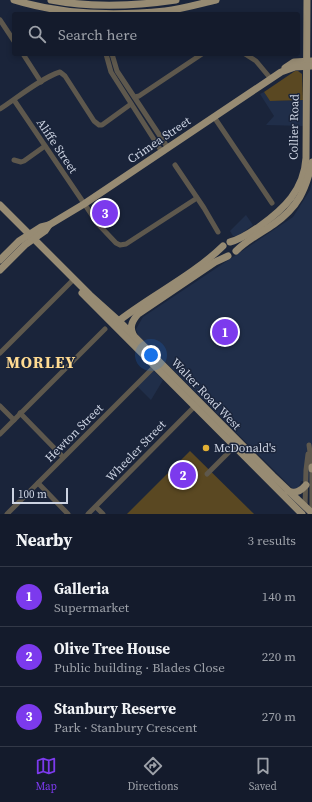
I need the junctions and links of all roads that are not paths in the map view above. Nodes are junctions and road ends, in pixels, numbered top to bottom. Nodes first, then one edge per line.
1 (14, 0) edge
2 (51, 0) edge
3 (176, 0) edge
4 (216, 0) edge
5 (307, 0) edge
6 (164, 1) edge
7 (108, 5) junction
8 (79, 12) edge
9 (108, 12) edge
10 (147, 12) edge
11 (0, 20) edge
12 (12, 38) edge
13 (24, 56) edge
14 (107, 56) edge
15 (112, 56) edge
16 (199, 56) edge
17 (248, 56) edge
18 (309, 64) edge
19 (271, 79) junction
20 (41, 82) junction
21 (135, 97) junction
22 (14, 100) junction
23 (131, 104) junction
24 (0, 109) edge
25 (214, 117) junction
26 (45, 146) junction
27 (165, 150) junction
28 (312, 151) edge
29 (14, 160) dead end
30 (309, 160) edge
31 (175, 165) dead end
32 (197, 198) junction
33 (272, 203) dead end
34 (84, 204) junction
35 (0, 205) edge
36 (0, 211) edge
37 (218, 232) dead end
38 (30, 238) junction
39 (230, 242) junction
40 (223, 246) junction
41 (236, 251) junction
42 (228, 256) junction
43 (0, 260) edge
44 (0, 270) edge
45 (73, 281) junction
46 (138, 314) junction
47 (118, 324) junction
48 (105, 329) dead end
49 (134, 336) junction
50 (0, 353) edge
51 (155, 366) junction
52 (197, 404) junction
53 (0, 406) edge
54 (20, 414) junction
55 (14, 420) junction
56 (0, 434) edge
57 (237, 445) junction
58 (311, 445) edge
59 (63, 457) junction
60 (312, 468) edge
61 (208, 474) dead end
62 (38, 483) junction
63 (306, 485) junction
64 (288, 491) junction
65 (96, 507) junction
66 (304, 512) edge
67 (312, 513) edge
68 (7, 514) edge
69 (68, 514) edge
70 (88, 514) edge
71 (103, 514) edge

1 - 8 main road
2 - 7 main road
3 - 6 main road
4 - 10 main road
5 - 18 main road, Collier Road
6 - 7 main road
7 - 9 street
11 - 12 street
13 - 20 street
14 - 23 street
15 - 21 street
16 - 21 street
17 - 19 street
18 - 19 main road, Crimea Street
18 - 30 main road, Collier Road
19 - 25 main road, Crimea Street
20 - 22 street
20 - 23 street
21 - 27 street
22 - 24 street
22 - 26 street, Aliffe Street
23 - 27 street
25 - 27 main road, Crimea Street
25 - 33 street
26 - 29 street
26 - 34 street, Aliffe Street
27 - 34 main road, Crimea Street
28 - 30 street
30 - 39 main road, Collier Road
30 - 41 main road, Collier Road
31 - 32 street
32 - 34 street, Aliffe Street
32 - 37 street
34 - 38 main road, Crimea Street
35 - 38 main road, Walter Road West
36 - 38 main road, Walter Road West
38 - 43 main road, Crimea Street
38 - 44 main road, Crimea Street
38 - 45 main road, Walter Road West
39 - 40 main road
39 - 41 main road
40 - 42 main road
40 - 47 main road
41 - 42 main road
42 - 46 main road
45 - 47 main road, Walter Road West
45 - 50 street
46 - 47 main road
46 - 49 main road
47 - 49 main road, Walter Road West
47 - 51 main road, Walter Road West
48 - 54 street
49 - 52 main road, Walter Road West
51 - 52 main road, Walter Road West
51 - 59 street, Hewton Street
52 - 57 main road, Walter Road West
52 - 65 street, Wheeler Street
53 - 55 street
54 - 55 street
54 - 59 street
55 - 56 street
57 - 61 street
57 - 64 main road, Walter Road West
57 - 66 main road, Walter Road West
58 - 60 street
58 - 63 street
59 - 62 street, Hewton Street
60 - 67 street
62 - 68 street, Hewton Street
62 - 69 street
63 - 64 main road
63 - 66 street
64 - 66 main road, Walter Road West
65 - 70 street, Wheeler Street
65 - 71 street
66 - 67 main road, Walter Road West

